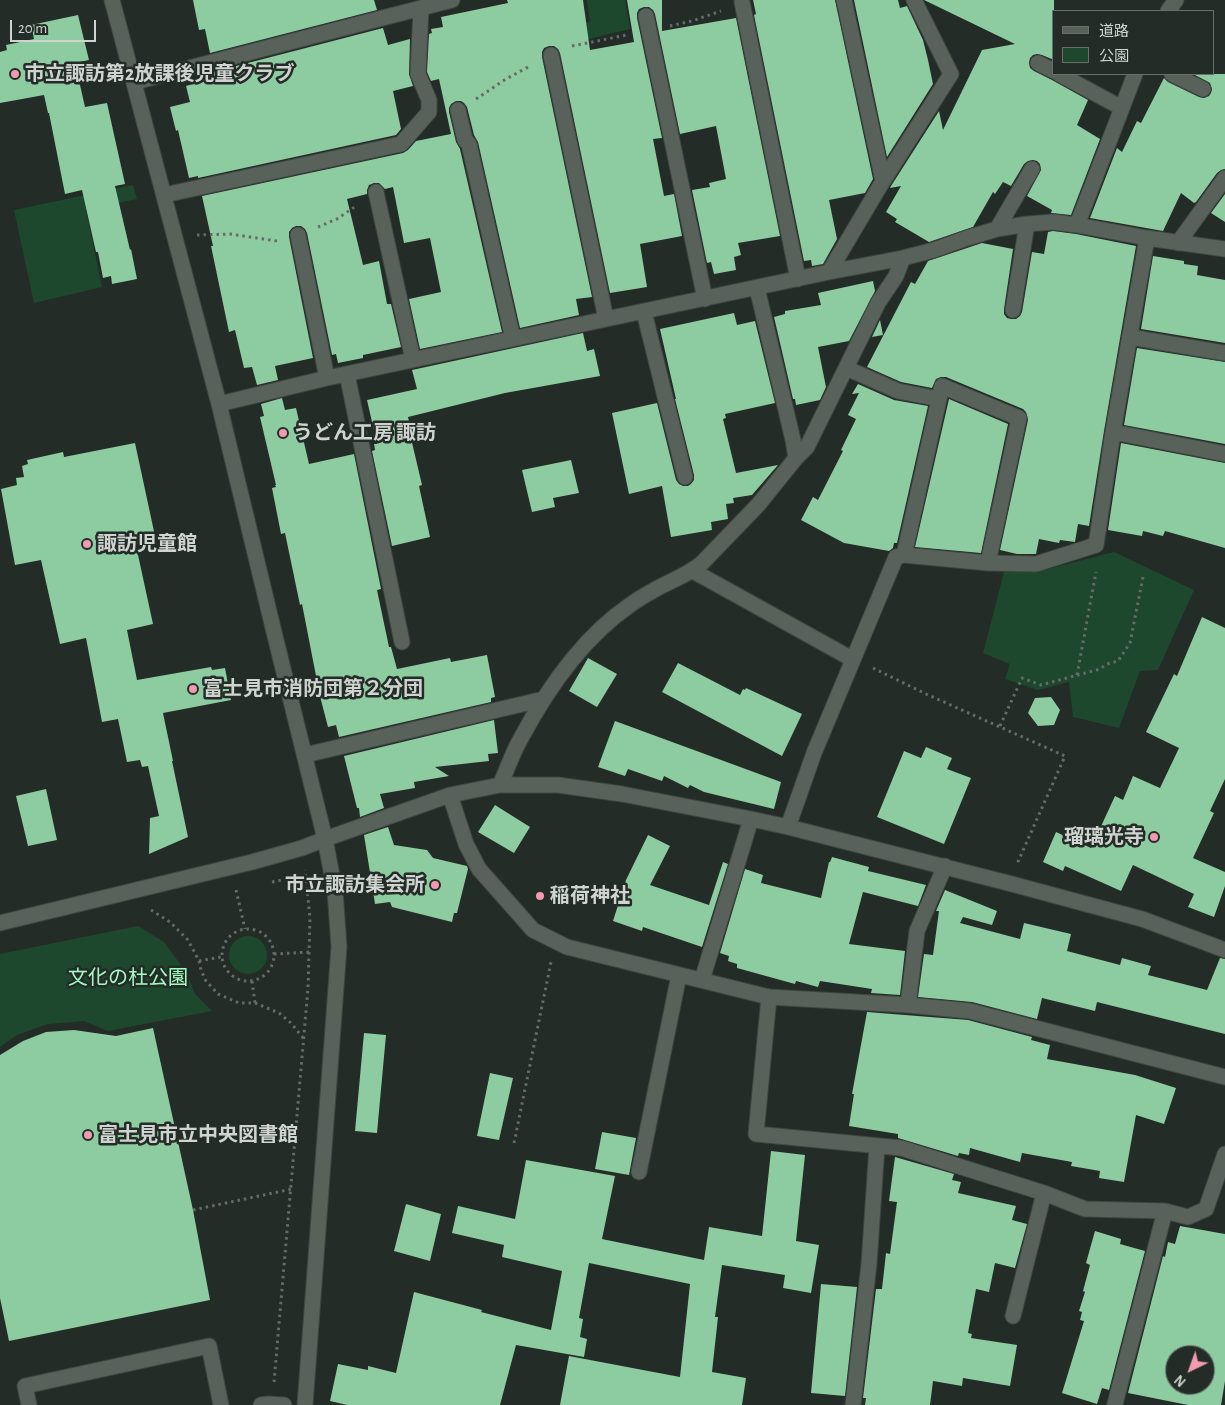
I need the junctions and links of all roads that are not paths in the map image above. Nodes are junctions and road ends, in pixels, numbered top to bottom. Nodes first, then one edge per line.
1 (112, 0) edge
2 (452, 0) edge
3 (844, 0) edge
4 (914, 0) edge
5 (742, 2) dead end
6 (421, 8) junction
7 (646, 16) dead end
8 (551, 55) dead end
9 (1038, 63) dead end
10 (1052, 70) edge
11 (1061, 75) edge
12 (1135, 75) edge
13 (1174, 75) edge
14 (135, 82) junction
15 (1203, 89) dead end
16 (1122, 108) junction
17 (458, 110) dead end
18 (1032, 169) dead end
19 (1225, 178) edge
20 (883, 181) junction
21 (376, 192) dead end
22 (164, 195) junction
23 (1027, 224) junction
24 (1077, 225) junction
25 (997, 229) junction
26 (298, 235) dead end
27 (1147, 238) junction
28 (1178, 243) junction
29 (1225, 249) edge
30 (903, 258) junction
31 (829, 272) junction
32 (798, 279) junction
33 (757, 288) junction
34 (705, 299) junction
35 (1013, 310) dead end
36 (644, 312) junction
37 (606, 319) junction
38 (1130, 337) junction
39 (513, 339) junction
40 (1225, 353) edge
41 (413, 360) junction
42 (846, 368) junction
43 (347, 374) junction
44 (327, 378) junction
45 (939, 399) junction
46 (219, 404) junction
47 (1113, 432) junction
48 (1225, 454) edge
49 (796, 458) junction
50 (685, 477) dead end
51 (904, 556) junction
52 (988, 563) junction
53 (693, 571) junction
54 (402, 642) dead end
55 (852, 659) junction
56 (544, 698) junction
57 (305, 755) junction
58 (500, 786) junction
59 (450, 795) junction
60 (751, 818) junction
61 (788, 827) junction
62 (325, 838) junction
63 (944, 866) junction
64 (0, 923) edge
65 (1225, 950) edge
66 (679, 974) junction
67 (702, 980) junction
68 (769, 997) junction
69 (908, 1005) junction
70 (1225, 1077) edge
71 (878, 1146) junction
72 (1224, 1161) edge
73 (639, 1172) dead end
74 (1044, 1193) junction
75 (1165, 1211) junction
76 (1013, 1316) dead end
77 (1115, 1404) edge
78 (29, 1405) edge
79 (221, 1405) edge
80 (304, 1405) edge
81 (853, 1405) edge

1 - 14 street
2 - 6 street
3 - 20 street
4 - 20 street
5 - 32 street
6 - 14 street
6 - 22 street
7 - 34 street
8 - 37 street
9 - 10 street
11 - 16 street
12 - 16 street
13 - 15 street
14 - 22 street
16 - 24 street
17 - 39 street
18 - 25 street
19 - 28 street
20 - 31 street
21 - 41 street
22 - 46 street
23 - 24 street
23 - 25 street
23 - 35 street
24 - 27 street
25 - 30 street
26 - 44 street
27 - 28 street
27 - 38 street
28 - 29 street
30 - 31 street
30 - 42 street
31 - 32 street
32 - 33 street
33 - 34 street
33 - 49 street
34 - 36 street
36 - 37 street
36 - 50 street
37 - 39 street
38 - 40 street
38 - 47 street
39 - 41 street
41 - 43 street
42 - 45 street
42 - 49 street
43 - 44 street
43 - 54 street
44 - 46 street
45 - 51 street
45 - 52 street
46 - 57 street
47 - 48 street
47 - 52 street
49 - 53 street
51 - 52 street
51 - 55 street
53 - 55 street
53 - 56 street
55 - 61 street
56 - 57 street
56 - 58 street
57 - 62 street
58 - 59 street
58 - 60 street
59 - 62 street
59 - 66 street
60 - 61 street
60 - 67 street
61 - 63 street
62 - 64 street
62 - 80 street
63 - 65 street
63 - 69 street
66 - 67 street
66 - 73 street
67 - 68 street
68 - 69 street
68 - 71 street
69 - 70 street
71 - 74 street
71 - 81 street
72 - 75 street
74 - 75 street
74 - 76 street
75 - 77 street
78 - 79 street

